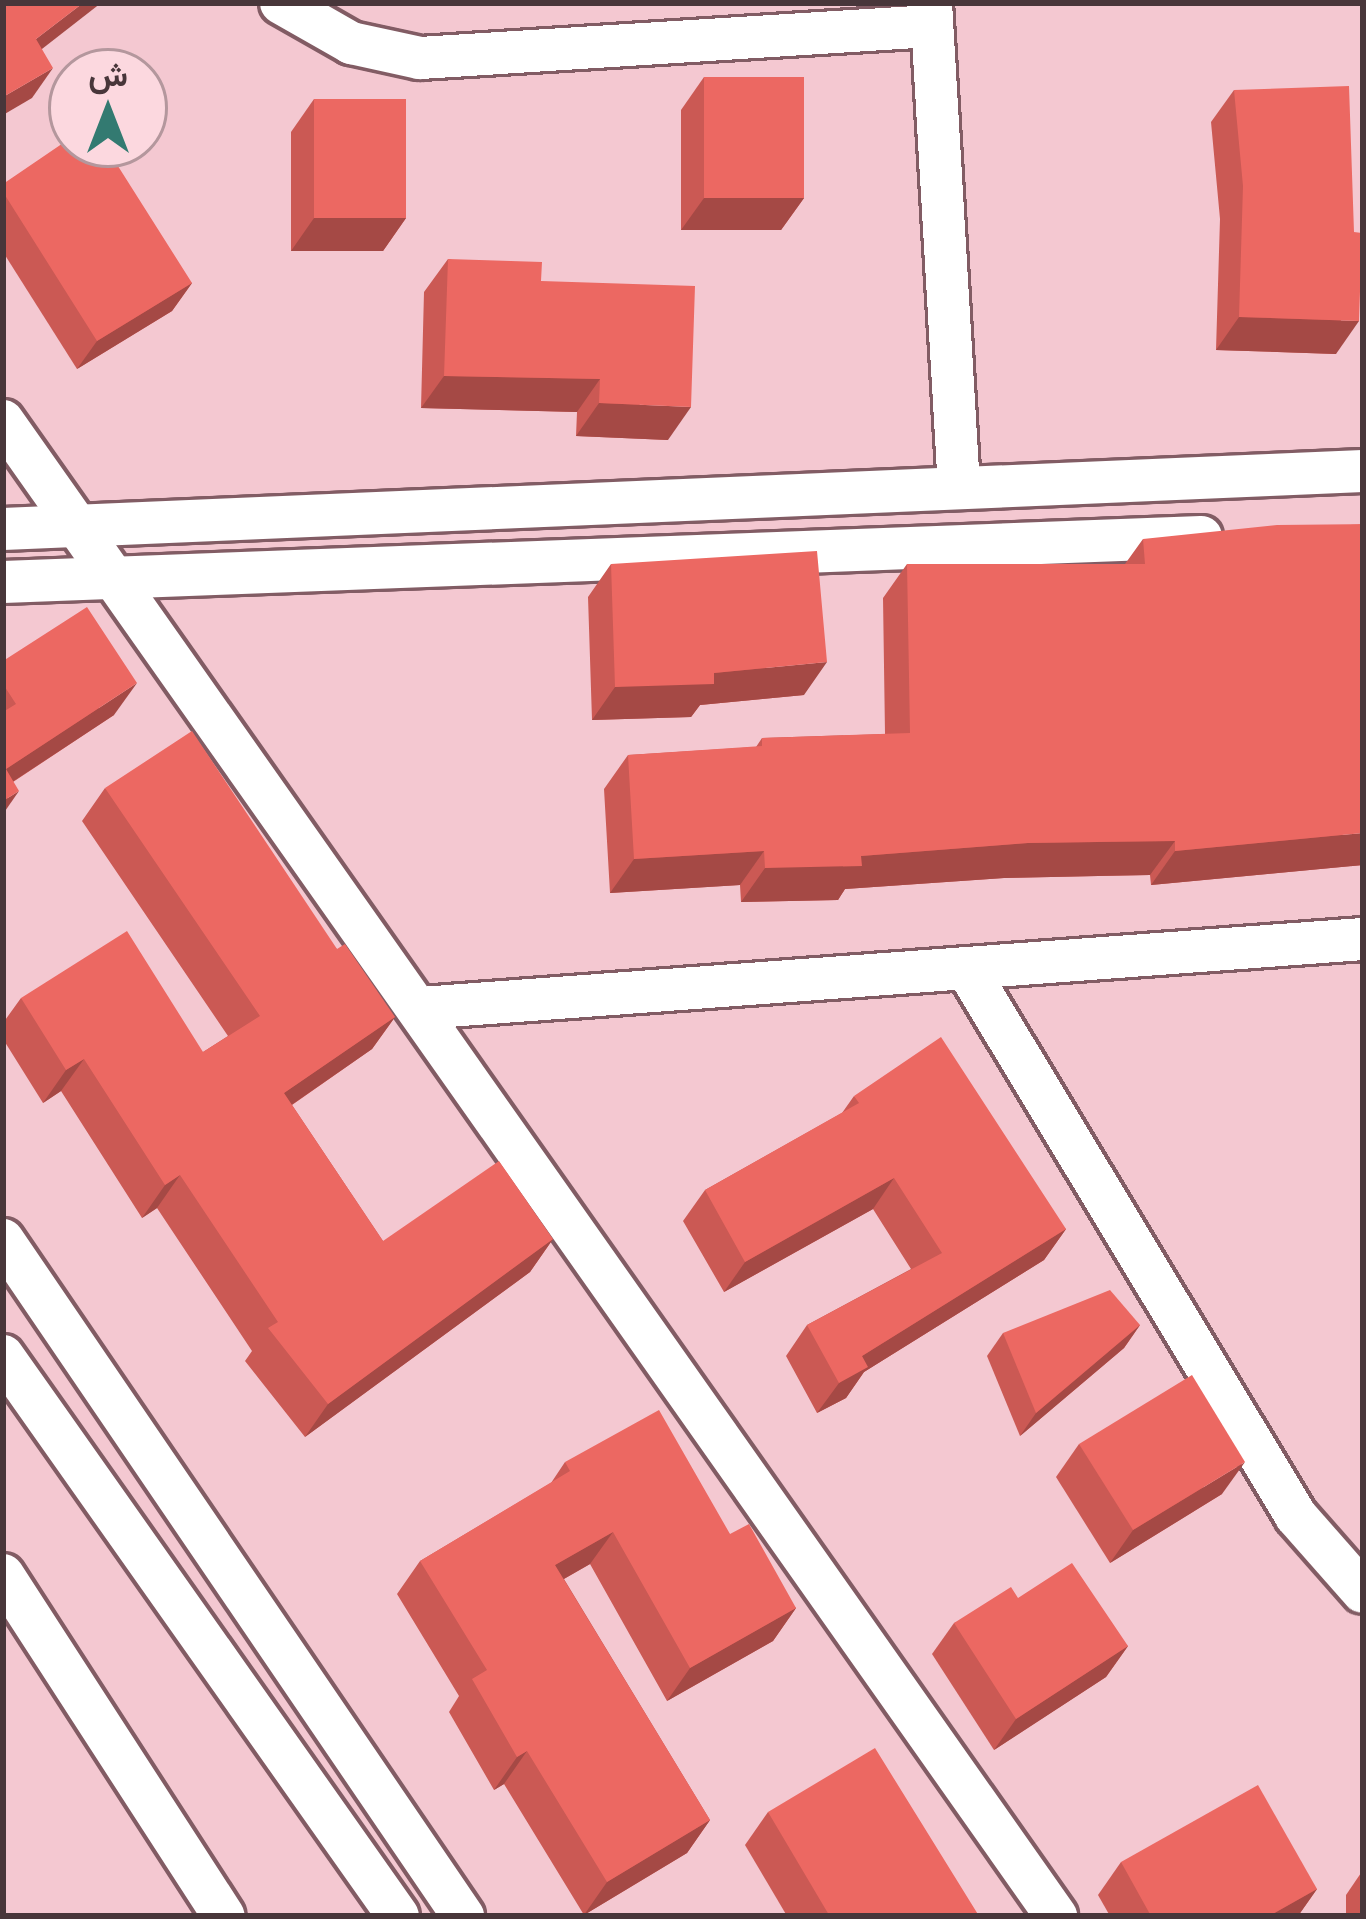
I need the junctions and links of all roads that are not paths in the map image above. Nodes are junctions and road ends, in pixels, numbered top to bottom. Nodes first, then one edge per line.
1 (281, 3) edge
2 (932, 15) edge
3 (3, 421) edge
4 (1363, 472) edge
5 (959, 488) junction
6 (597, 505) junction
7 (74, 525) junction
8 (3, 529) edge
9 (1244, 535) edge
10 (599, 562) junction
11 (111, 576) junction
12 (3, 581) edge
13 (1363, 939) edge
14 (967, 968) junction
15 (421, 1008) junction
16 (3, 1240) edge
17 (3, 1356) edge
18 (3, 1575) edge
19 (1363, 1592) edge
20 (454, 1903) edge
21 (224, 1916) edge
22 (398, 1916) edge
23 (410, 1916) edge
24 (1056, 1916) edge

1 - 2 street
2 - 5 street
3 - 7 street
4 - 5 street
5 - 6 street
6 - 7 street
6 - 10 street
7 - 8 street
7 - 11 street
9 - 10 street
10 - 11 street
11 - 12 street
11 - 15 street
13 - 14 street
14 - 15 street
14 - 19 street
15 - 24 street
16 - 20 street
17 - 22 street
18 - 21 street
20 - 23 street

